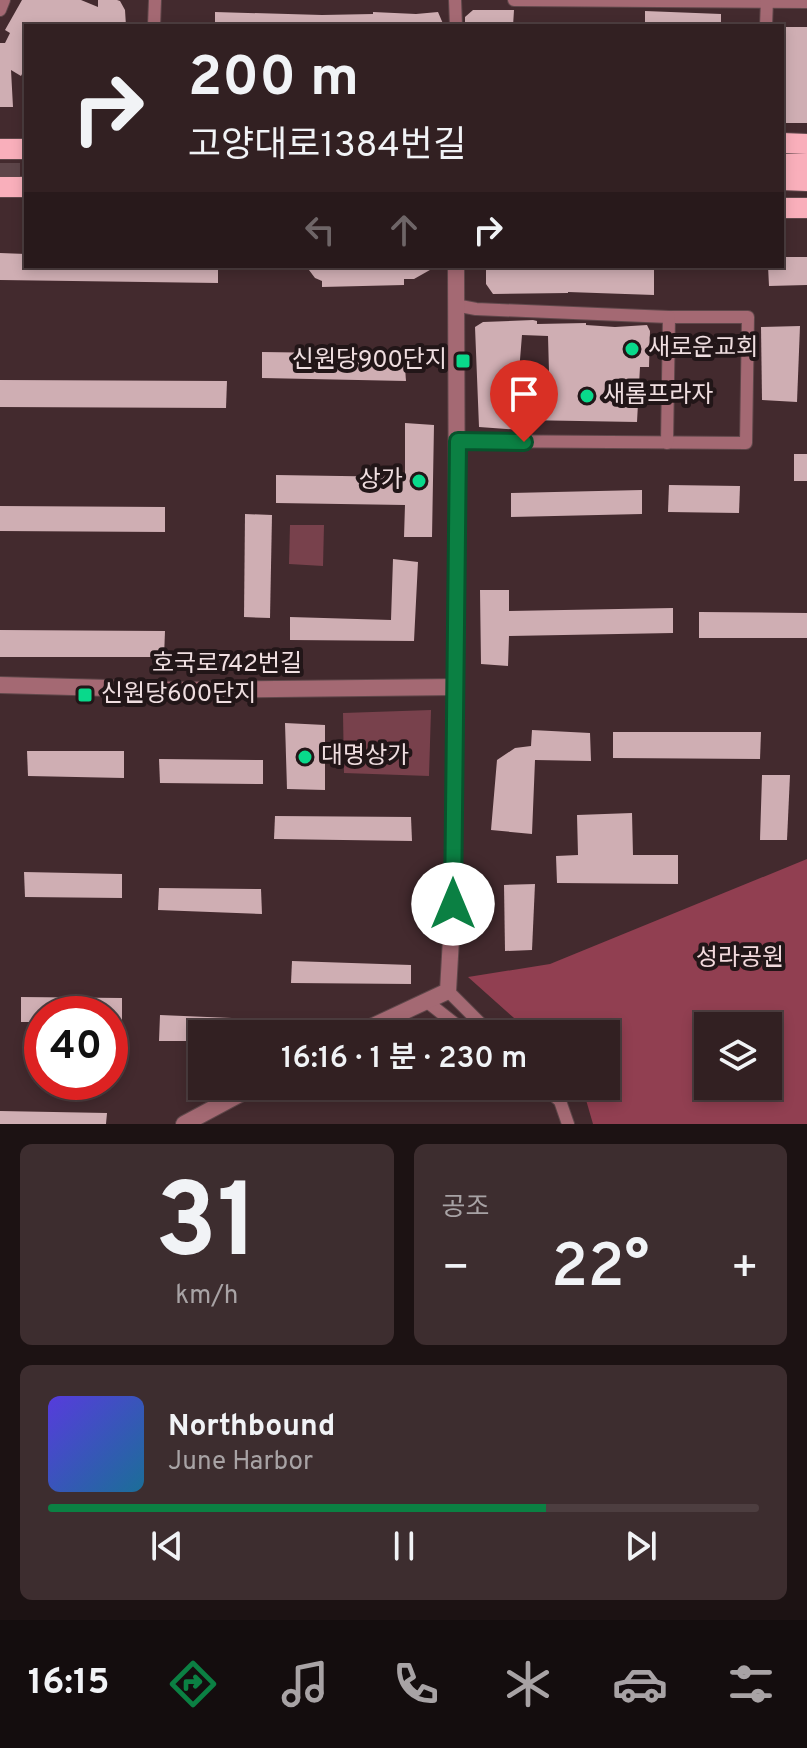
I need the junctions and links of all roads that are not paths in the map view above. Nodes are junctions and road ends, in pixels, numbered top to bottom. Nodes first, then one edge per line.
1 (4, 0) edge
2 (155, 0) edge
3 (455, 0) edge
4 (514, 0) edge
5 (767, 0) edge
6 (807, 2) edge
7 (0, 10) edge
8 (154, 24) edge
9 (456, 24) edge
10 (766, 24) edge
11 (784, 143) edge
12 (807, 144) edge
13 (0, 149) edge
14 (24, 149) edge
15 (784, 164) edge
16 (807, 164) edge
17 (784, 180) edge
18 (807, 181) edge
19 (0, 187) edge
20 (24, 187) edge
21 (784, 208) edge
22 (807, 208) edge
23 (456, 268) edge
24 (455, 305) junction
25 (669, 317) junction
26 (458, 441) junction
27 (667, 443) junction
28 (0, 685) edge
29 (455, 687) junction
30 (448, 991) junction
31 (426, 1001) junction
32 (386, 1020) edge
33 (450, 1020) edge
34 (477, 1020) edge
35 (229, 1100) edge
36 (559, 1100) edge
37 (184, 1124) edge
38 (568, 1124) edge

1 - 7 street
2 - 8 street
3 - 9 street
4 - 5 street
5 - 6 street
5 - 10 street
11 - 12 main road
13 - 14 main road
15 - 16 main road
17 - 18 main road
19 - 20 main road
21 - 22 main road
23 - 24 street
24 - 25 street
24 - 26 street
25 - 27 street
25 - 27 street
26 - 27 street
26 - 29 street
28 - 29 street, 호국로742번길
29 - 30 street
30 - 31 street
30 - 34 street
31 - 32 street
31 - 33 street
35 - 37 street
36 - 38 street

